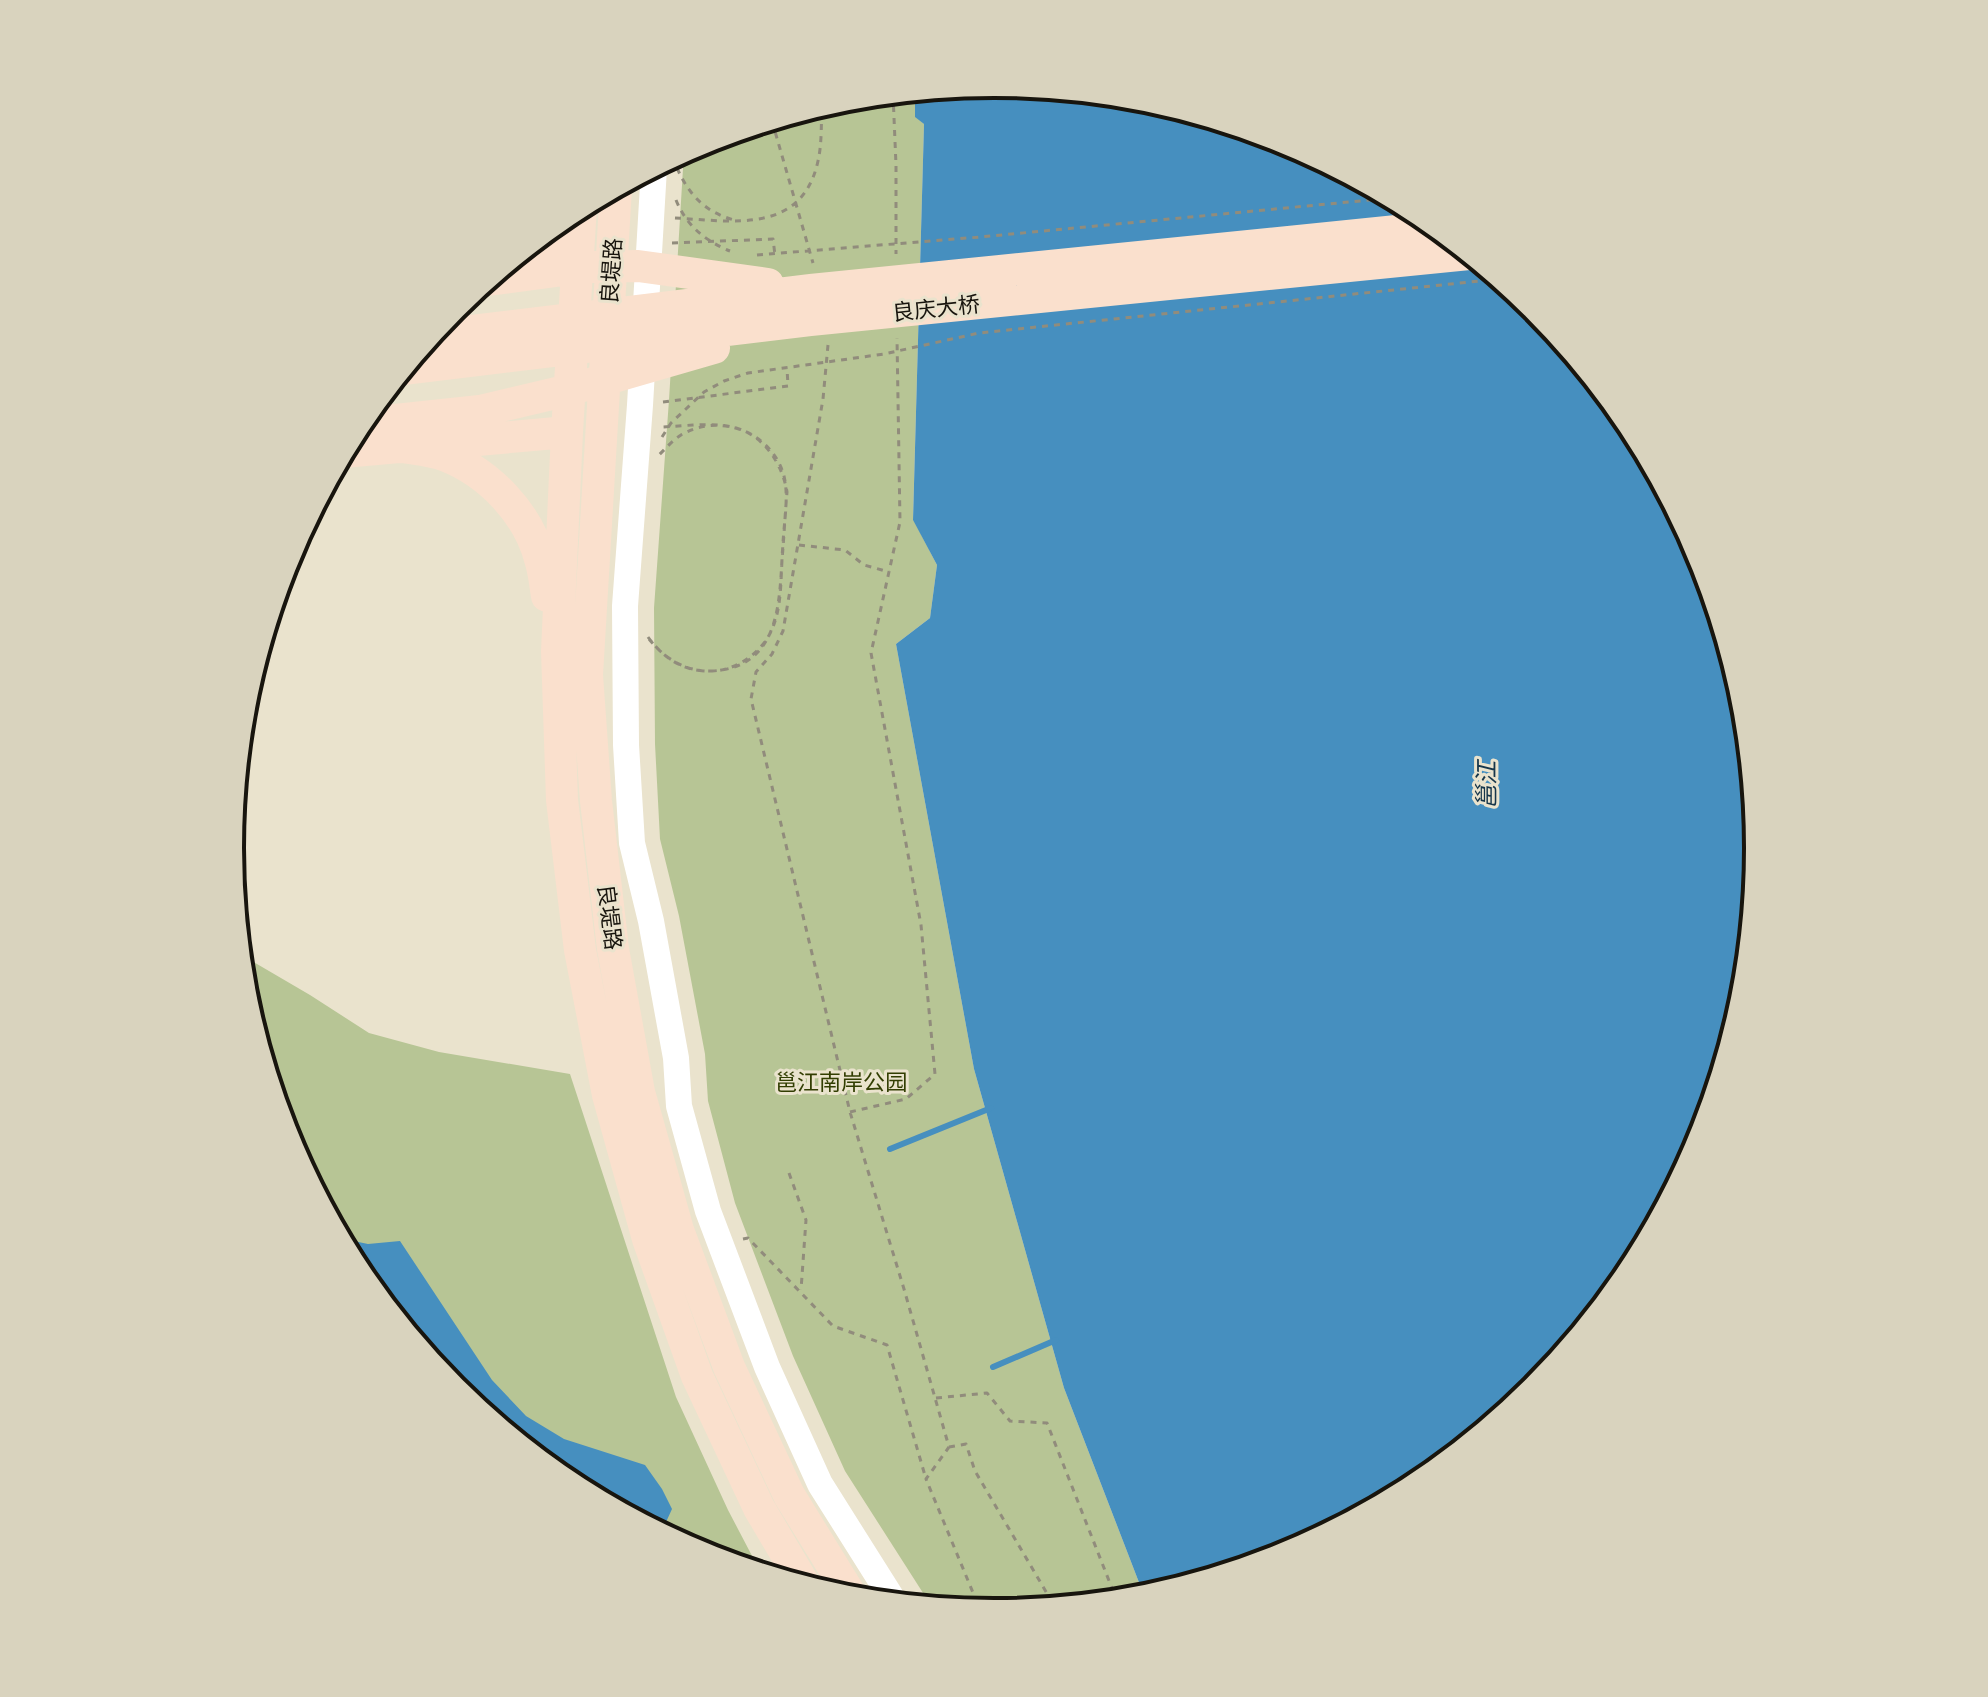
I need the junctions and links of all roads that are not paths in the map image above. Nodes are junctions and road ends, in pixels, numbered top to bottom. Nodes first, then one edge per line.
1 (663, 174) edge
2 (615, 201) edge
3 (580, 222) edge
4 (1418, 229) edge
5 (578, 242) junction
6 (546, 246) edge
7 (1454, 255) edge
8 (507, 277) edge
9 (816, 306) junction
10 (448, 335) edge
11 (420, 366) edge
12 (377, 422) edge
13 (567, 432) junction
14 (397, 446) junction
15 (358, 450) edge
16 (557, 651) junction
17 (797, 1572) edge
18 (844, 1584) edge
19 (888, 1592) edge

1 - 19 lane
2 - 18 main road, 良堤路
3 - 5 main road, 良堤路
4 - 9 main road, 良庆大桥
5 - 6 main road
5 - 13 main road, 良堤路
7 - 9 main road, 良庆大桥
8 - 9 main road
9 - 10 main road, 良庆大桥
9 - 11 main road, 良庆大桥
9 - 12 main road
13 - 14 main road
13 - 16 main road, 良堤路
14 - 15 main road
14 - 16 main road
16 - 17 main road, 良堤路

